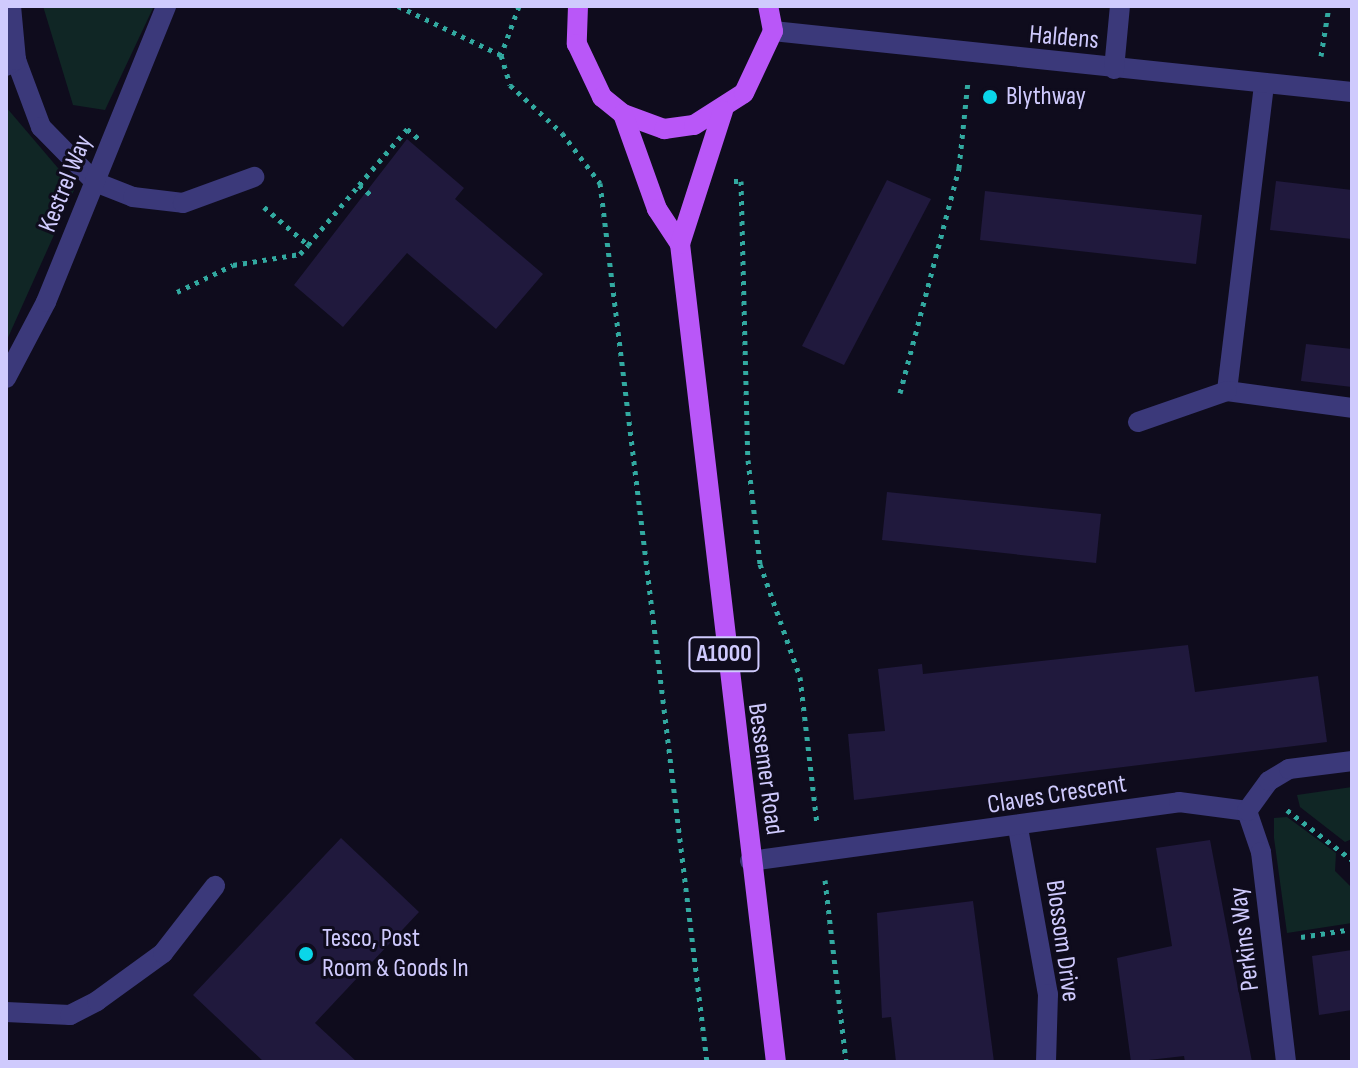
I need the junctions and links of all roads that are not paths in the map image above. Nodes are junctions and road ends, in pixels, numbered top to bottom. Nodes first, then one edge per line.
1 (11, 6) edge
2 (166, 6) edge
3 (578, 6) edge
4 (768, 6) edge
5 (1120, 6) edge
6 (773, 31) junction
7 (11, 63) edge
8 (1114, 69) junction
9 (1264, 85) junction
10 (1352, 92) edge
11 (723, 111) junction
12 (623, 114) junction
13 (248, 179) road end
14 (95, 182) junction
15 (680, 244) junction
16 (6, 378) edge
17 (1227, 391) junction
18 (1352, 408) edge
19 (1138, 422) dead end
20 (1352, 761) edge
21 (1247, 811) junction
22 (1018, 828) junction
23 (750, 861) junction
24 (215, 886) dead end
25 (6, 1012) edge
26 (776, 1062) edge
27 (1046, 1062) edge
28 (1286, 1062) edge

1 - 7 street
2 - 14 street, Kestrel Way
3 - 12 main road, A1000
4 - 6 main road, A1000
5 - 8 street
6 - 8 street, Haldens
6 - 11 main road, A1000
7 - 14 street
8 - 9 street, Haldens
9 - 10 street, Haldens
9 - 17 street
11 - 12 main road, A1000
11 - 15 main road, Bessemer Road / A1000
12 - 15 main road, Bessemer Road / A1000
13 - 14 street
14 - 16 street, Kestrel Way
15 - 23 main road, Bessemer Road / A1000
17 - 18 street
17 - 19 street
20 - 21 street
21 - 22 street, Claves Crescent
21 - 28 street, Perkins Way
22 - 23 street, Claves Crescent
22 - 27 street, Blossom Drive
23 - 26 main road, Bessemer Road / A1000
24 - 25 street

